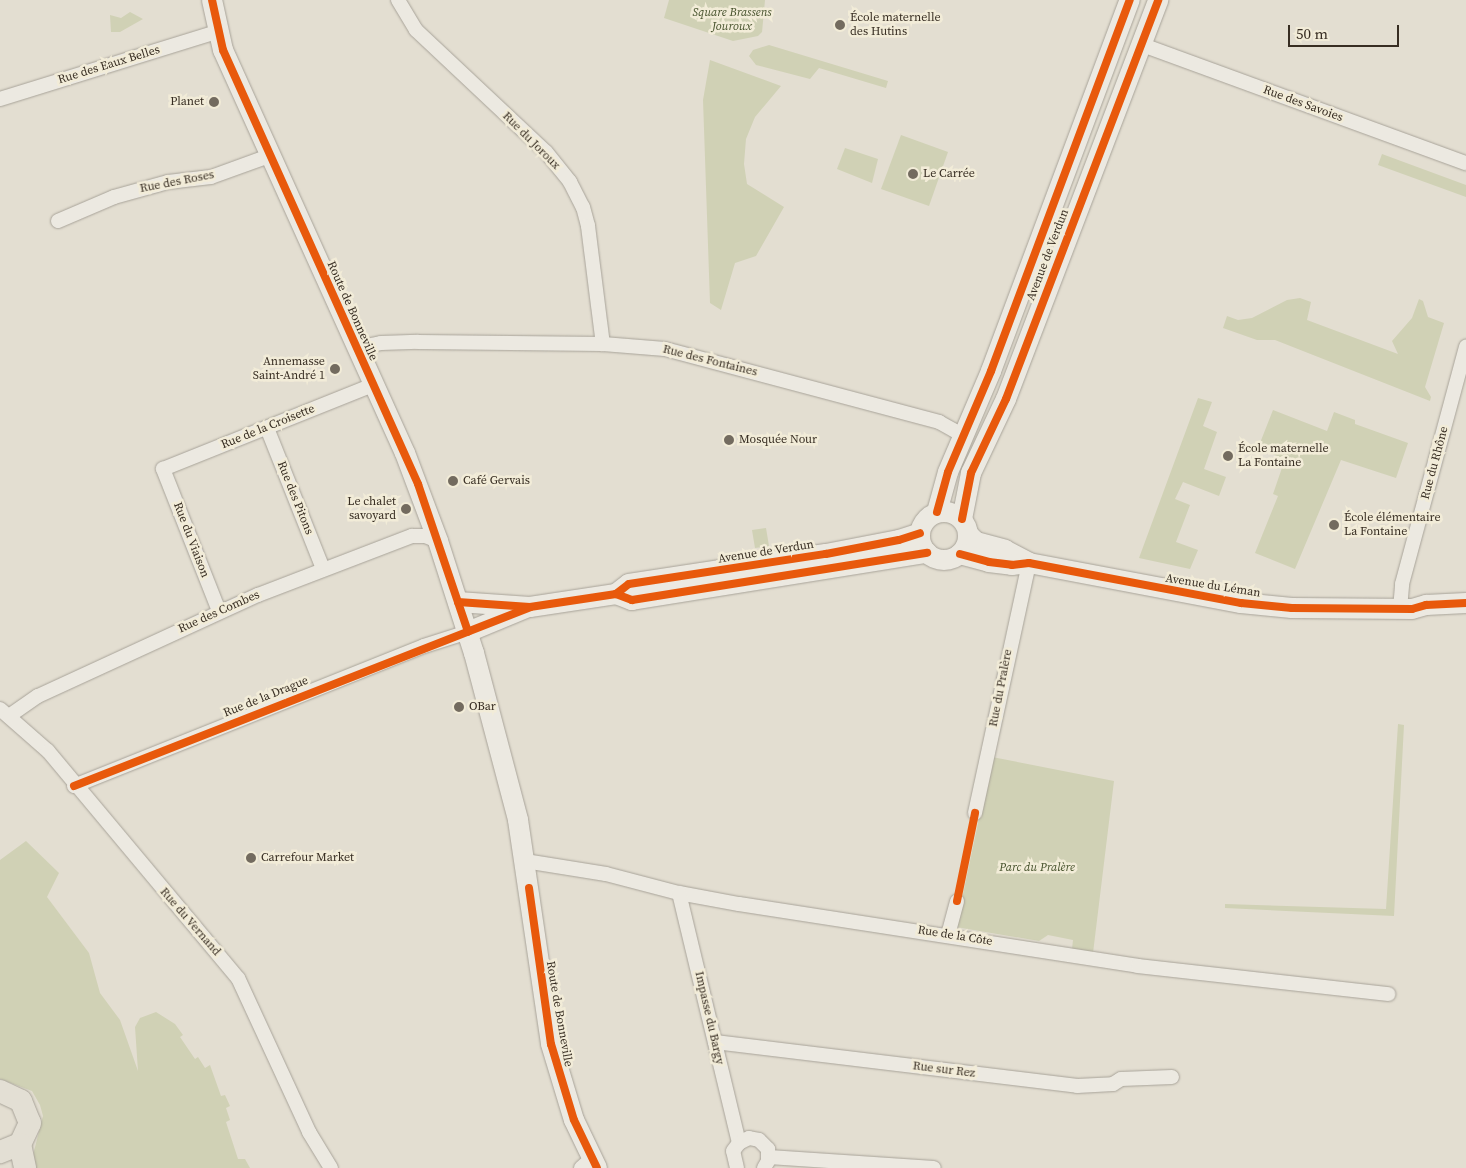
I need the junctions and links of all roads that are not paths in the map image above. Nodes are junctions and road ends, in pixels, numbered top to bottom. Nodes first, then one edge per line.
1 (212, 0) edge
2 (398, 0) edge
3 (1130, 0) edge
4 (1158, 0) edge
5 (218, 32) junction
6 (1140, 44) junction
7 (0, 99) edge
8 (269, 156) junction
9 (1466, 163) edge
10 (58, 221) dead end
11 (603, 344) junction
12 (1466, 346) edge
13 (356, 348) junction
14 (373, 385) junction
15 (266, 428) junction
16 (964, 436) junction
17 (163, 469) joint
18 (937, 512) junction
19 (965, 526) junction
20 (920, 533) junction
21 (438, 541) junction
22 (927, 553) junction
23 (960, 554) junction
24 (1029, 563) junction
25 (323, 569) junction
26 (616, 594) junction
27 (458, 602) junction
28 (1466, 603) edge
29 (530, 607) junction
30 (1406, 609) junction
31 (219, 611) junction
32 (1466, 611) edge
33 (468, 632) junction
34 (5, 712) edge
35 (74, 786) junction
36 (975, 813) dead end
37 (525, 861) junction
38 (679, 893) junction
39 (957, 901) dead end
40 (948, 935) junction
41 (1388, 994) dead end
42 (715, 1042) junction
43 (1172, 1077) dead end
44 (0, 1091) edge
45 (739, 1142) junction
46 (10, 1148) edge
47 (0, 1158) edge
48 (767, 1162) edge
49 (590, 1165) edge
50 (6, 1168) edge
51 (25, 1168) edge
52 (331, 1168) edge
53 (737, 1168) edge
54 (934, 1168) edge

1 - 5 street, Route de Bonneville
2 - 11 street, Rue du Joroux
3 - 16 street, Avenue de Verdun
4 - 6 street, Avenue de Verdun
5 - 7 street, Rue des Eaux Belles
5 - 8 street, Route de Bonneville
6 - 9 street, Rue des Savoies
6 - 19 street, Avenue de Verdun
8 - 10 street, Rue des Roses
8 - 13 street, Route de Bonneville
11 - 13 street, Rue des Fontaines
11 - 16 street, Rue des Fontaines
12 - 30 street, Rue du Rhône
13 - 14 street, Route de Bonneville
14 - 15 street, Rue de la Croisette
14 - 21 street, Route de Bonneville
15 - 17 street, Rue de la Croisette
15 - 25 street, Rue des Pitons
16 - 18 street, Avenue de Verdun
17 - 31 street, Rue du Viaison
18 - 19 street
18 - 20 street
19 - 23 street
19 - 24 street, Avenue du Léman
20 - 22 street
20 - 26 street, Avenue de Verdun
21 - 25 street, Rue des Combes
21 - 27 street, Route de Bonneville
22 - 23 street
22 - 26 street, Avenue de Verdun
23 - 24 street, Avenue du Léman
24 - 30 street, Avenue du Léman
24 - 36 street, Rue du Pralère
25 - 31 street, Rue des Combes
26 - 29 street, Avenue de Verdun
27 - 29 street, Avenue de Verdun
27 - 33 street, Route de Bonneville
28 - 30 street, Avenue du Léman
29 - 33 street, Avenue de Verdun
30 - 32 street, Avenue du Léman
31 - 34 street, Rue des Combes
33 - 35 street, Rue de la Drague
33 - 37 street, Route de Bonneville
34 - 35 street, Rue du Vernand
35 - 52 street, Rue du Vernand
37 - 38 street, Rue de la Côte
37 - 49 street, Route de Bonneville
38 - 40 street, Rue de la Côte
38 - 42 street, Impasse du Bargy
39 - 40 street
40 - 41 street, Rue de la Côte
42 - 43 street, Rue sur Rez
42 - 45 street, Impasse du Bargy
44 - 46 main road
45 - 48 street
45 - 53 street
46 - 51 main road
47 - 50 main road
48 - 54 street

